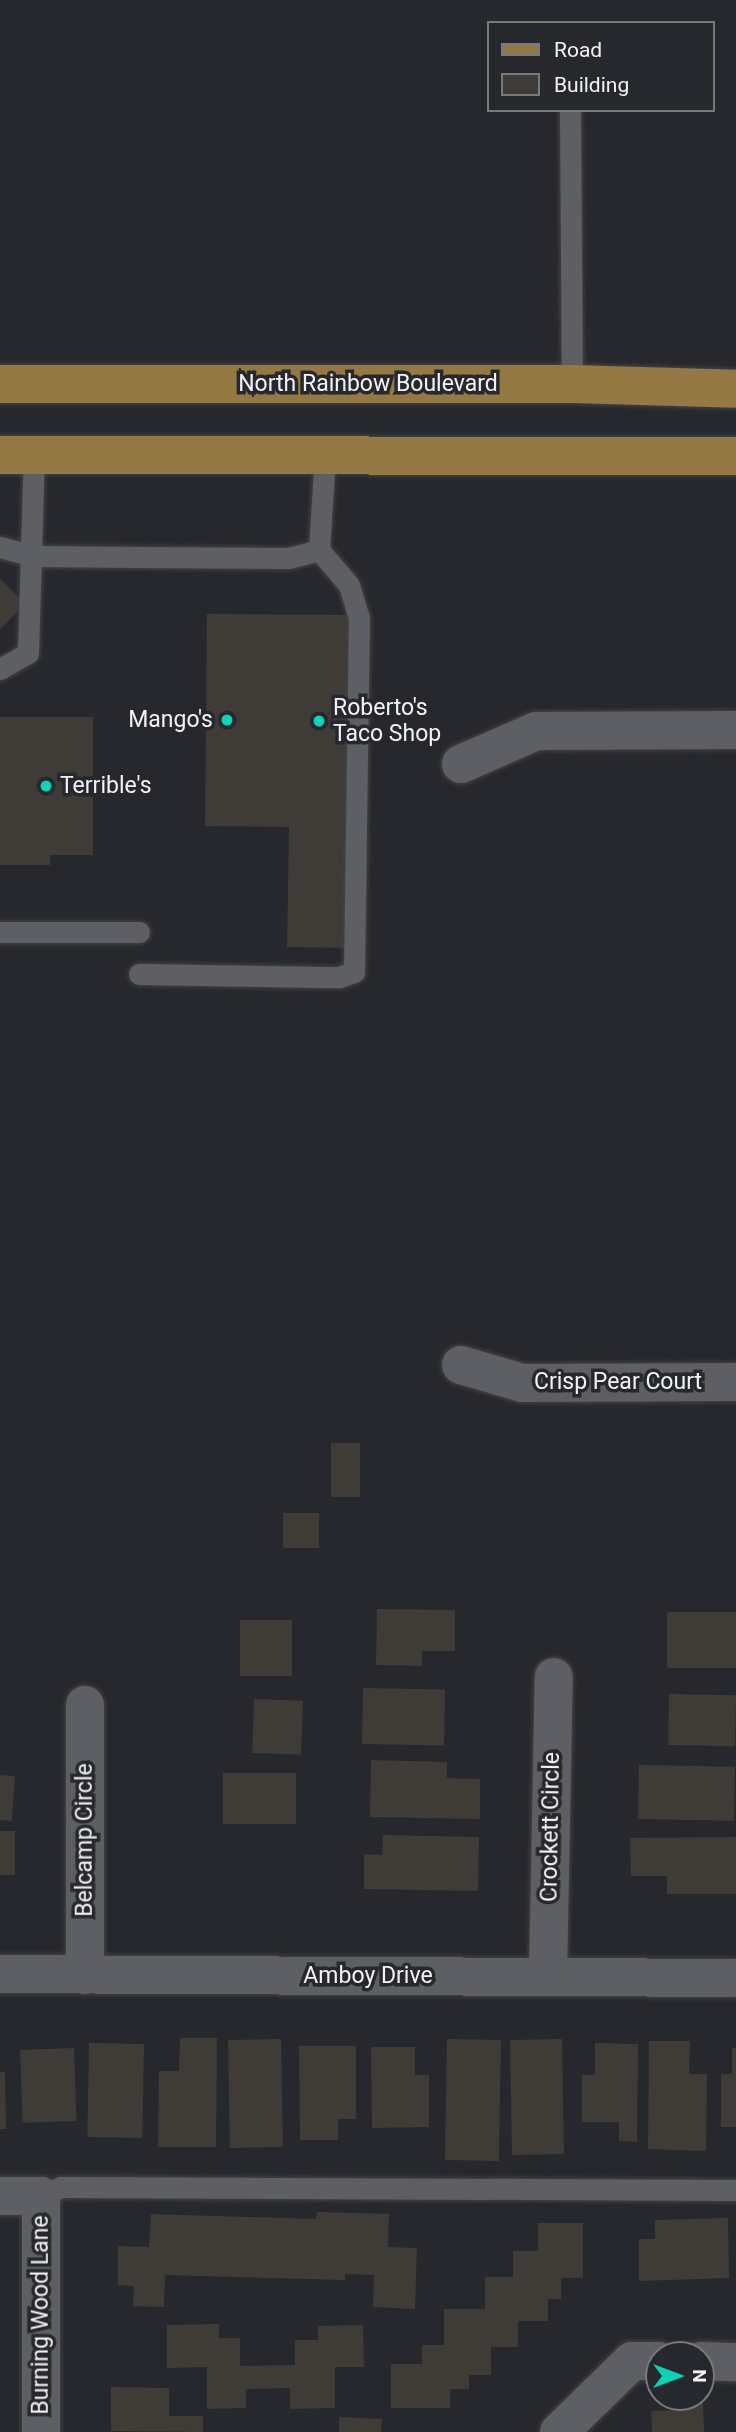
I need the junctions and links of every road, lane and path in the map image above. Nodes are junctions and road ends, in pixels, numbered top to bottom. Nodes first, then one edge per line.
1 (570, 112) edge
2 (0, 384) edge
3 (572, 384) junction
4 (736, 389) edge
5 (17, 454) edge
6 (325, 455) junction
7 (736, 456) edge
8 (0, 547) edge
9 (319, 550) junction
10 (33, 556) junction
11 (0, 669) edge
12 (736, 730) edge
13 (461, 764) dead end
14 (0, 932) edge
15 (139, 932) dead end
16 (139, 974) dead end
17 (461, 1365) dead end
18 (736, 1382) edge
19 (554, 1677) dead end
20 (85, 1705) dead end
21 (0, 1974) edge
22 (85, 1975) junction
23 (548, 1977) junction
24 (736, 1978) edge
25 (736, 2190) edge
26 (0, 2196) edge
27 (41, 2196) junction
28 (645, 2361) edge
29 (715, 2361) edge
30 (736, 2362) edge
31 (41, 2432) edge
32 (559, 2432) edge

1 - 3 lane
2 - 3 main road, North Rainbow Boulevard
3 - 4 main road, North Rainbow Boulevard
5 - 6 main road
5 - 10 lane
6 - 7 main road
6 - 9 lane
8 - 10 lane
9 - 10 lane
9 - 16 lane
10 - 11 lane
12 - 13 street
14 - 15 lane
17 - 18 street, Crisp Pear Court
19 - 23 street, Crockett Circle
20 - 22 street, Belcamp Circle
21 - 22 street, Amboy Drive
22 - 23 street, Amboy Drive
23 - 24 street, Amboy Drive
25 - 27 lane
26 - 27 street, Burning Wood Lane
27 - 31 street, Burning Wood Lane
28 - 32 street
29 - 30 street

